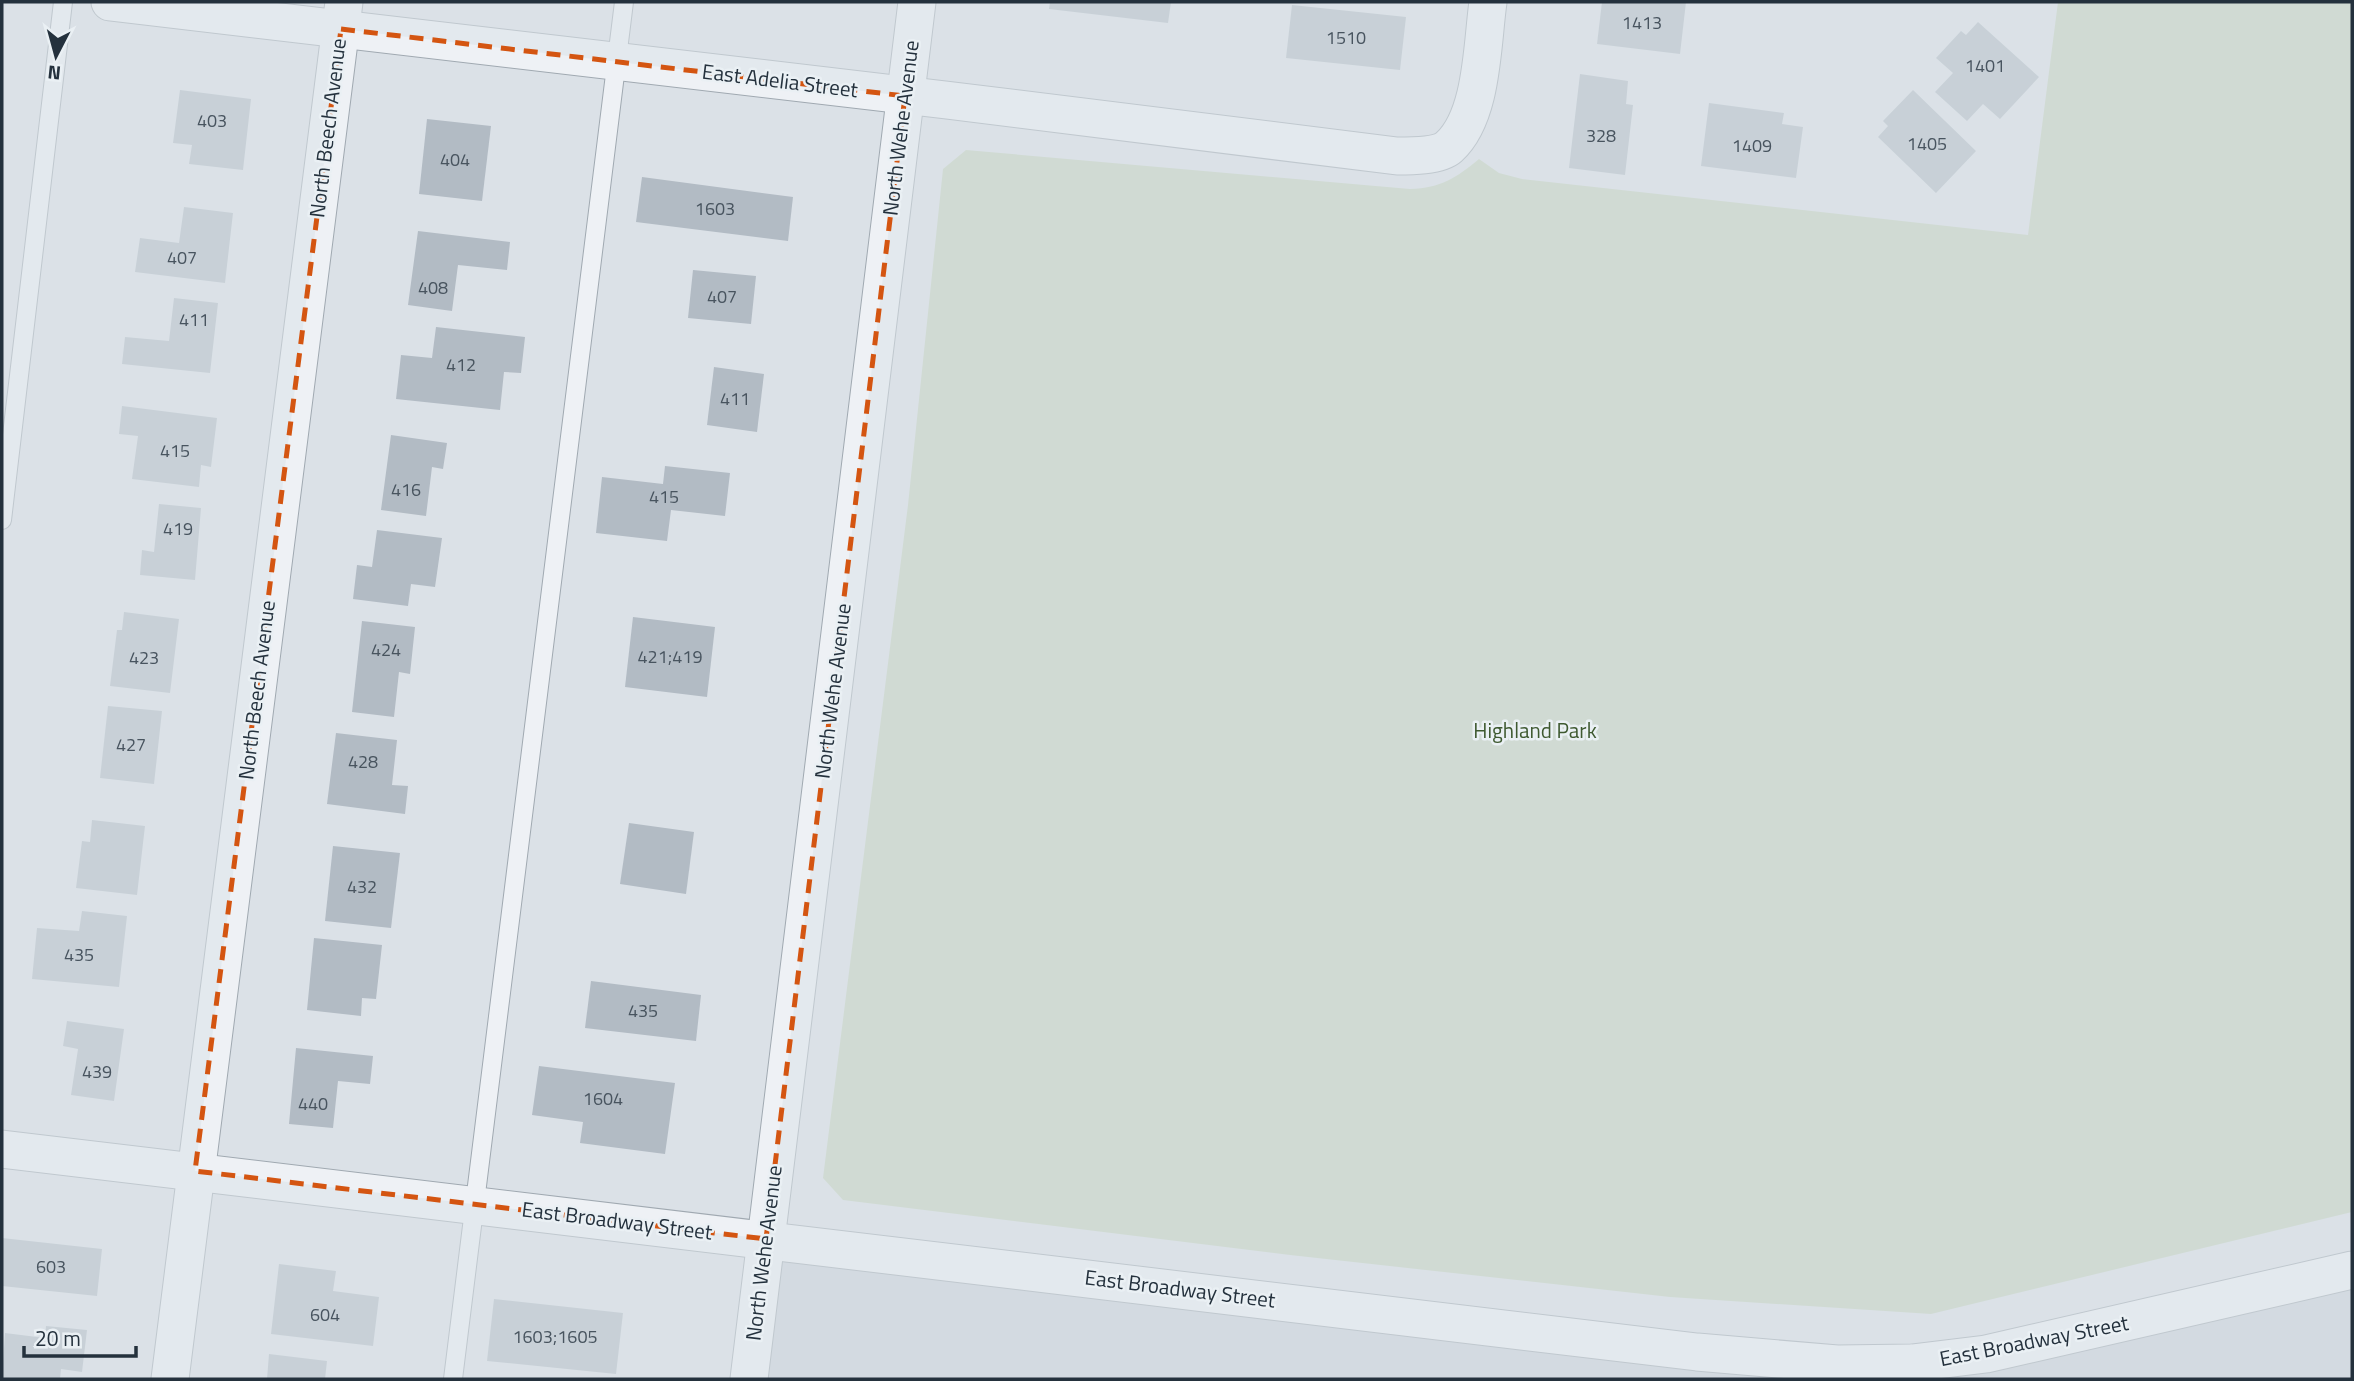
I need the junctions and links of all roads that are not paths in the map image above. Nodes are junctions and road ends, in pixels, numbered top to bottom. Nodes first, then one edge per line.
1 (63, 2) edge
2 (110, 2) edge
3 (624, 2) edge
4 (917, 2) edge
5 (1488, 2) edge
6 (343, 15) edge
7 (617, 62) junction
8 (905, 96) junction
9 (2, 520) edge
10 (2, 1149) edge
11 (195, 1171) junction
12 (475, 1204) junction
13 (766, 1239) junction
14 (2352, 1270) edge
15 (170, 1379) edge
16 (453, 1379) edge
17 (749, 1379) edge

1 - 9 lane
2 - 6 street, East Adelia Street
3 - 7 lane
4 - 8 street, North Wehe Avenue
5 - 8 street, East Adelia Street
6 - 7 street, East Adelia Street
6 - 11 street, North Beech Avenue
7 - 8 street, East Adelia Street
7 - 12 lane
8 - 13 street, North Wehe Avenue
10 - 11 street, East Broadway Street
11 - 12 street, East Broadway Street
11 - 15 street, North Beech Avenue
12 - 13 street, East Broadway Street
12 - 16 lane
13 - 14 street, East Broadway Street
13 - 17 street, North Wehe Avenue

